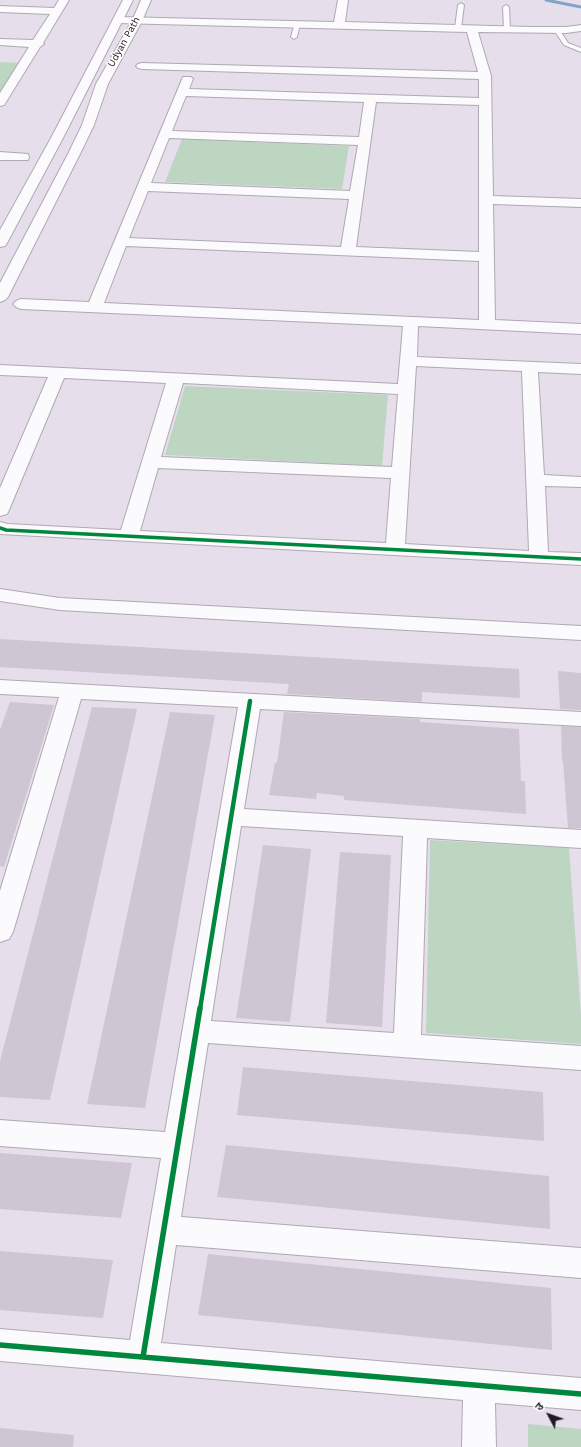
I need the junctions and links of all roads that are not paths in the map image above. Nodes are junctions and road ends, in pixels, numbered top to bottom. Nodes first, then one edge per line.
1 (64, 0) edge
2 (128, 0) edge
3 (146, 0) edge
4 (343, 0) edge
5 (461, 5) dead end
6 (506, 7) dead end
7 (0, 9) edge
8 (56, 11) junction
9 (118, 20) junction
10 (137, 21) junction
11 (297, 24) junction
12 (339, 25) junction
13 (465, 28) junction
14 (581, 28) edge
15 (507, 30) junction
16 (558, 30) junction
17 (294, 37) dead end
18 (0, 42) edge
19 (38, 44) junction
20 (581, 50) edge
21 (142, 66) dead end
22 (192, 67) junction
23 (485, 76) junction
24 (182, 92) junction
25 (371, 98) junction
26 (0, 102) edge
27 (485, 102) junction
28 (164, 134) junction
29 (364, 141) junction
30 (0, 156) edge
31 (23, 157) dead end
32 (143, 187) junction
33 (357, 195) junction
34 (486, 200) junction
35 (581, 203) edge
36 (121, 242) junction
37 (0, 243) edge
38 (348, 251) junction
39 (486, 257) junction
40 (0, 297) edge
41 (21, 304) dead end
42 (94, 308) junction
43 (411, 322) junction
44 (487, 325) junction
45 (581, 329) edge
46 (408, 361) junction
47 (530, 367) junction
48 (581, 369) edge
49 (0, 370) edge
50 (58, 373) junction
51 (176, 378) junction
52 (406, 389) junction
53 (151, 462) junction
54 (400, 474) junction
55 (535, 480) junction
56 (581, 482) edge
57 (0, 510) edge
58 (0, 528) edge
59 (129, 535) junction
60 (395, 549) junction
61 (539, 556) junction
62 (581, 559) edge
63 (0, 595) edge
64 (60, 604) junction
65 (0, 608) edge
66 (581, 633) edge
67 (0, 687) edge
68 (72, 691) junction
69 (250, 701) junction
70 (581, 719) edge
71 (231, 817) junction
72 (415, 829) junction
73 (581, 839) edge
74 (0, 932) edge
75 (197, 1031) junction
76 (407, 1046) junction
77 (581, 1058) edge
78 (0, 1133) edge
79 (178, 1146) junction
80 (164, 1230) junction
81 (581, 1262) edge
82 (0, 1345) edge
83 (143, 1357) junction
84 (479, 1386) junction
85 (581, 1394) edge
86 (479, 1447) edge

1 - 8 street
2 - 9 street, Udyan Path
3 - 10 street, Udyan Path
4 - 12 street
5 - 13 lane
6 - 15 lane
7 - 8 street
8 - 19 street
9 - 10 street
9 - 37 street, Udyan Path
10 - 11 street
10 - 40 street, Udyan Path
11 - 12 street
11 - 17 lane
12 - 13 street
13 - 15 street
13 - 23 street
14 - 16 street
15 - 16 street
16 - 20 lane
18 - 19 street
19 - 26 street
21 - 22 street
22 - 23 street
22 - 24 street
23 - 27 street
24 - 25 street
24 - 28 street
25 - 27 street
25 - 29 street
27 - 34 street
28 - 29 street
28 - 32 street
29 - 33 street
30 - 31 street
32 - 33 street
32 - 36 street
33 - 38 street
34 - 35 street
34 - 39 street
36 - 38 street
36 - 42 street
38 - 39 street
39 - 44 street
41 - 42 street
42 - 43 street
43 - 44 street
43 - 46 street
44 - 45 street
46 - 47 street
46 - 52 street
47 - 48 street
47 - 55 street
49 - 50 street
50 - 51 street
50 - 57 street
51 - 52 street
51 - 53 street
52 - 54 street
53 - 54 street
53 - 59 street
54 - 60 street
55 - 56 street
55 - 61 street
58 - 59 street
59 - 60 street
60 - 61 street
61 - 62 street
63 - 64 street
64 - 65 street
64 - 66 street
67 - 68 street
68 - 69 street
68 - 74 street
69 - 70 street
69 - 71 street
71 - 72 street
71 - 75 street
72 - 73 street
72 - 76 street
75 - 76 street
75 - 79 street
76 - 77 street
78 - 79 street
79 - 80 street
80 - 81 street
80 - 83 street
82 - 83 street
83 - 84 street
84 - 85 street
84 - 86 street

